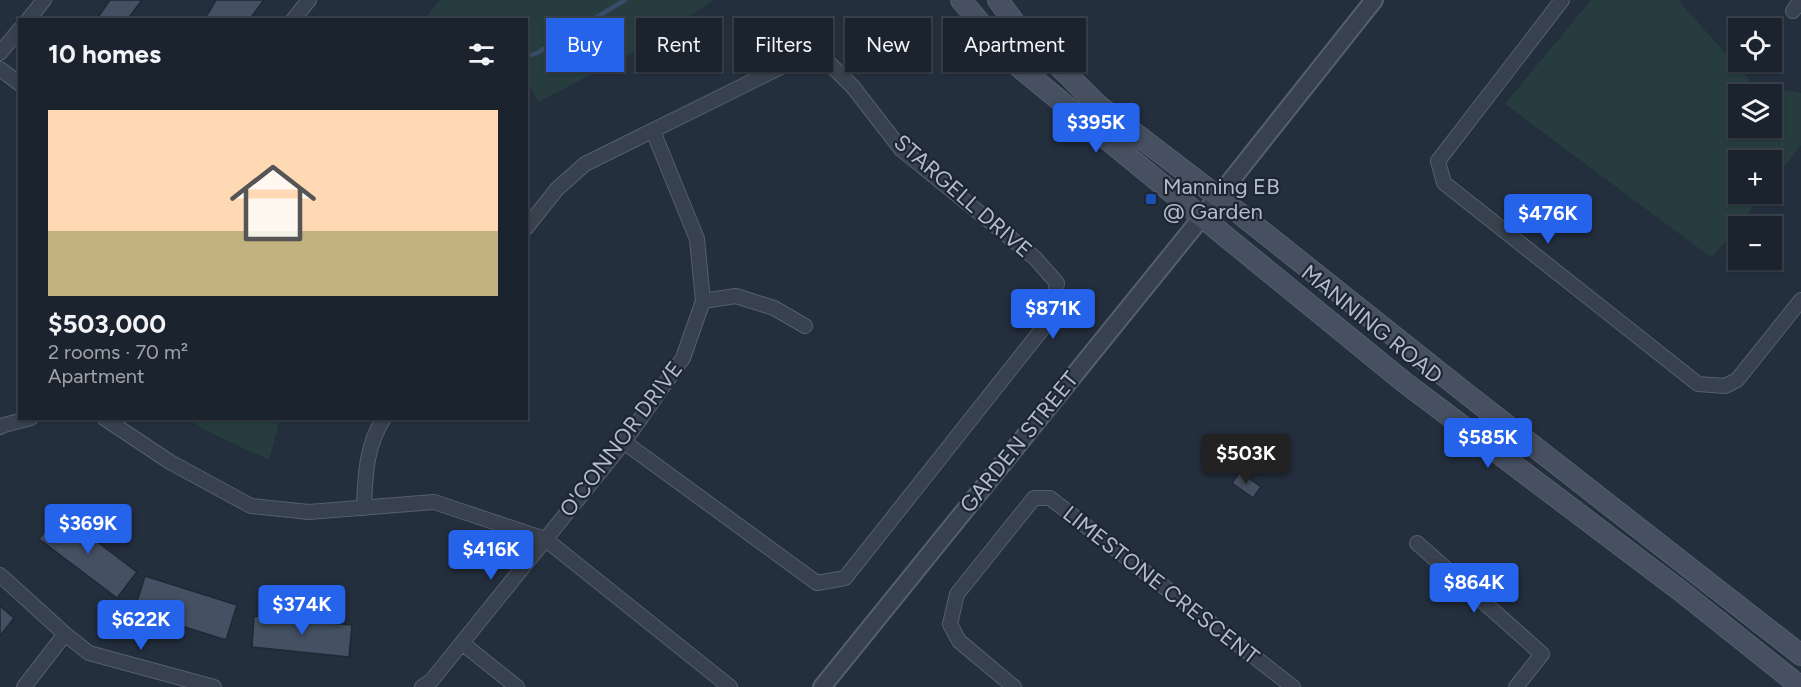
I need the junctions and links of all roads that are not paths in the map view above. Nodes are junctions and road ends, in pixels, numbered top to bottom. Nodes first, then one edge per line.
1 (44, 0) edge
2 (309, 0) edge
3 (961, 0) edge
4 (998, 0) edge
5 (1374, 0) edge
6 (1562, 0) edge
7 (30, 18) edge
8 (295, 18) edge
9 (18, 31) edge
10 (0, 53) edge
11 (0, 69) edge
12 (18, 82) edge
13 (653, 131) junction
14 (1218, 197) junction
15 (1202, 217) junction
16 (528, 225) edge
17 (1801, 300) edge
18 (703, 302) junction
19 (805, 326) dead end
20 (22, 420) edge
21 (107, 420) edge
22 (383, 420) edge
23 (0, 427) edge
24 (624, 442) junction
25 (363, 508) junction
26 (545, 539) junction
27 (1417, 543) dead end
28 (0, 575) edge
29 (65, 634) junction
30 (462, 643) junction
31 (1801, 655) edge
32 (209, 686) edge
33 (24, 687) edge
34 (422, 687) edge
35 (517, 687) edge
36 (730, 687) edge
37 (822, 687) edge
38 (1014, 687) edge
39 (1293, 687) edge
40 (1516, 687) edge
41 (1801, 687) edge

1 - 7 street
2 - 8 street
3 - 15 main road, MANNING ROAD
4 - 14 main road, MANNING ROAD
5 - 14 street, GARDEN STREET
6 - 17 street
9 - 10 street
11 - 12 street
13 - 16 street, STARGELL DRIVE
13 - 18 street, O'CONNOR DRIVE
13 - 24 street, STARGELL DRIVE
14 - 15 street, GARDEN STREET
14 - 31 main road, MANNING ROAD
15 - 37 street, GARDEN STREET
15 - 41 main road, MANNING ROAD
18 - 19 street
18 - 24 street, O'CONNOR DRIVE
20 - 23 street
21 - 25 street
22 - 25 street
24 - 26 street, O'CONNOR DRIVE
25 - 26 street
26 - 30 street, O'CONNOR DRIVE
26 - 36 street
27 - 40 street
28 - 29 street
29 - 32 street
29 - 33 street
30 - 34 street, O'CONNOR DRIVE
30 - 35 street
38 - 39 street, LIMESTONE CRESCENT

